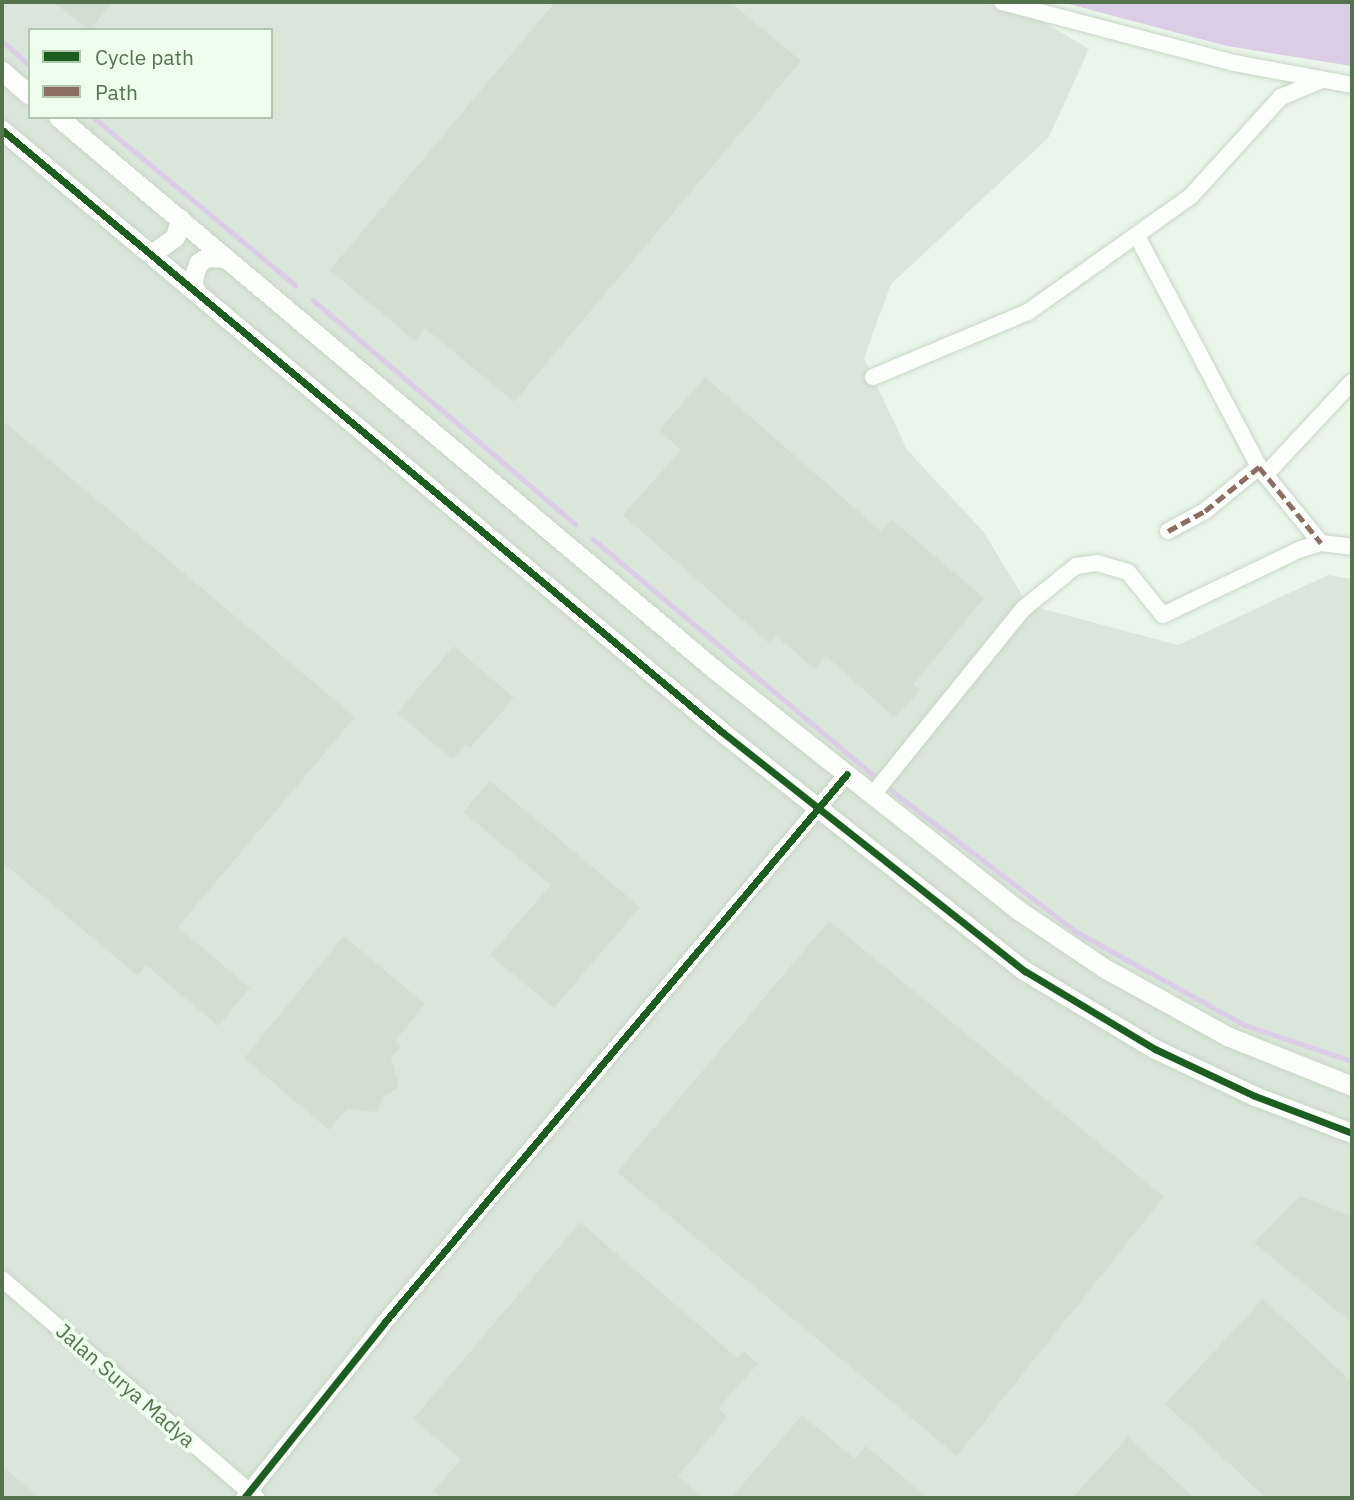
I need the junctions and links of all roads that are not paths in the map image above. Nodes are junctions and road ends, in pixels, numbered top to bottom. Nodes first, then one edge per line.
1 (1002, 2) edge
2 (2, 71) edge
3 (1322, 80) junction
4 (1352, 85) edge
5 (28, 93) edge
6 (60, 119) edge
7 (2, 130) edge
8 (180, 219) junction
9 (1138, 238) junction
10 (153, 253) junction
11 (226, 258) junction
12 (196, 291) junction
13 (873, 377) dead end
14 (1352, 382) edge
15 (1263, 469) junction
16 (1168, 531) dead end
17 (1321, 543) junction
18 (1352, 547) edge
19 (847, 774) junction
20 (874, 793) junction
21 (820, 805) junction
22 (1352, 1086) edge
23 (1352, 1133) edge
24 (2, 1279) edge
25 (250, 1496) edge

1 - 3 street
2 - 5 street
3 - 4 street
3 - 9 street
6 - 8 street
7 - 10 street
8 - 10 street
8 - 11 street
9 - 13 street
9 - 15 street
10 - 12 street
11 - 12 street
11 - 19 street
12 - 21 street
14 - 15 street
15 - 16 street
15 - 17 street
17 - 18 street
17 - 20 street
19 - 20 street
19 - 21 street
20 - 22 street
21 - 23 street
21 - 25 street
24 - 25 street, Jalan Surya Madya

